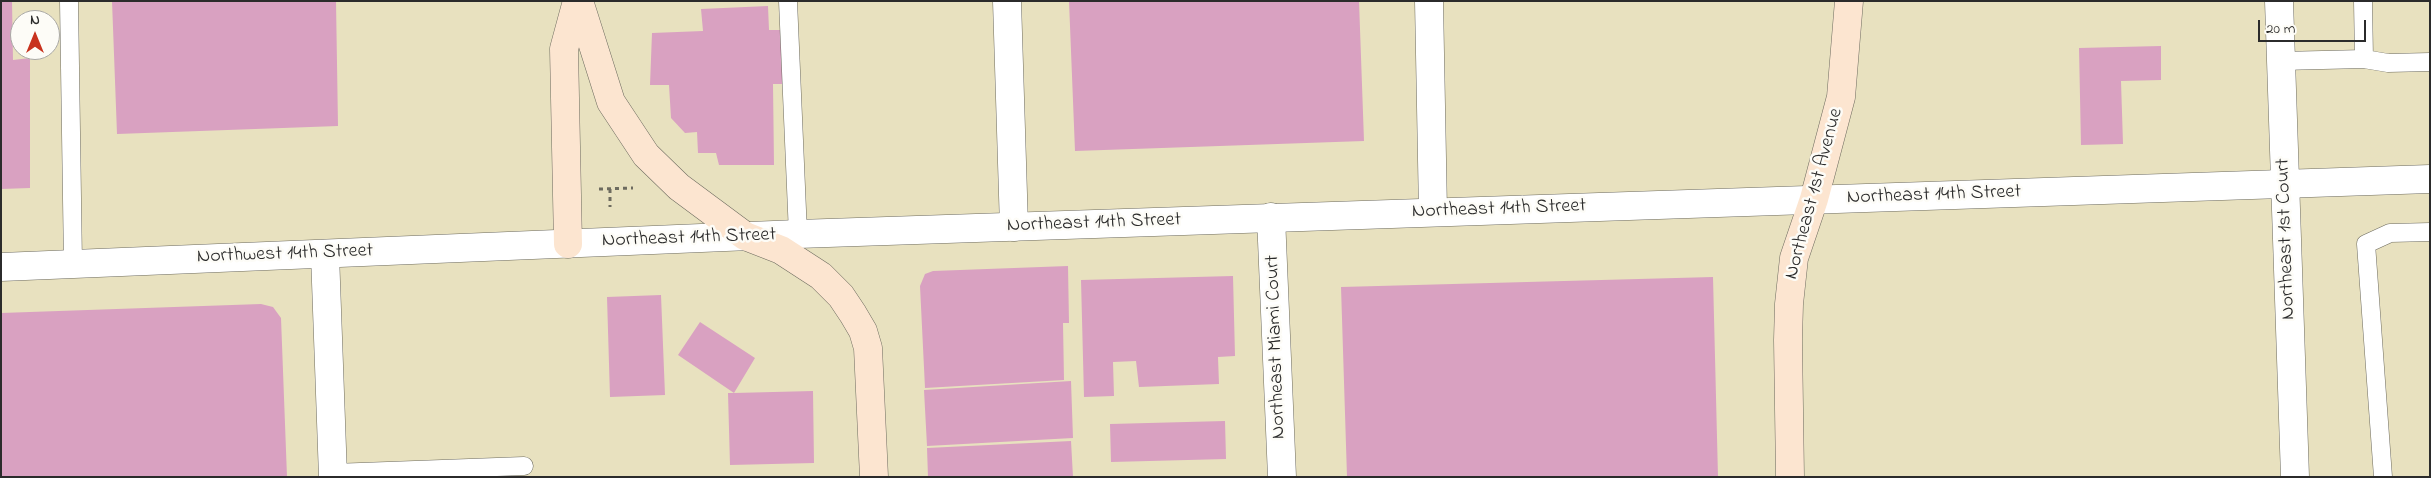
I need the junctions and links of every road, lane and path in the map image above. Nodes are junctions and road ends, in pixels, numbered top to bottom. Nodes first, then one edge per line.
1 (69, 1) edge
2 (578, 1) edge
3 (788, 1) edge
4 (1007, 1) edge
5 (1429, 1) edge
6 (1849, 1) edge
7 (2279, 1) edge
8 (2363, 1) edge
9 (2364, 59) junction
10 (2281, 61) junction
11 (2430, 62) edge
12 (2430, 179) edge
13 (2286, 184) junction
14 (635, 188) dead end
15 (610, 189) junction
16 (593, 190) dead end
17 (1814, 199) junction
18 (610, 207) dead end
19 (1433, 212) junction
20 (1272, 217) junction
21 (1014, 227) junction
22 (2430, 232) edge
23 (798, 234) junction
24 (745, 236) junction
25 (568, 244) junction
26 (325, 254) junction
27 (74, 264) junction
28 (1, 267) edge
29 (524, 466) dead end
30 (333, 475) edge
31 (874, 477) edge
32 (1282, 477) edge
33 (1790, 477) edge
34 (2295, 477) edge
35 (2383, 477) edge

1 - 27 lane
2 - 24 main road
2 - 25 main road
3 - 23 lane
4 - 21 street
5 - 19 street
6 - 17 main road, Northeast 1st Avenue
7 - 10 street, Northeast 1st Court
8 - 9 lane
9 - 10 lane
9 - 11 lane
10 - 13 street, Northeast 1st Court
12 - 13 street, Northeast 14th Street
13 - 17 street, Northeast 14th Street
13 - 34 street, Northeast 1st Court
14 - 15 path
15 - 16 path
15 - 18 path
17 - 19 street, Northeast 14th Street
17 - 33 main road, Northeast 1st Avenue
19 - 20 street, Northeast 14th Street
20 - 21 street, Northeast 14th Street
20 - 32 street, Northeast Miami Court
21 - 23 street, Northeast 14th Street
22 - 35 lane
23 - 24 street, Northeast 14th Street
24 - 25 street, Northeast 14th Street
24 - 31 main road
25 - 26 street, Northwest 14th Street
26 - 27 street, Northwest 14th Street
26 - 30 street
27 - 28 street, Northwest 14th Street
29 - 30 lane

